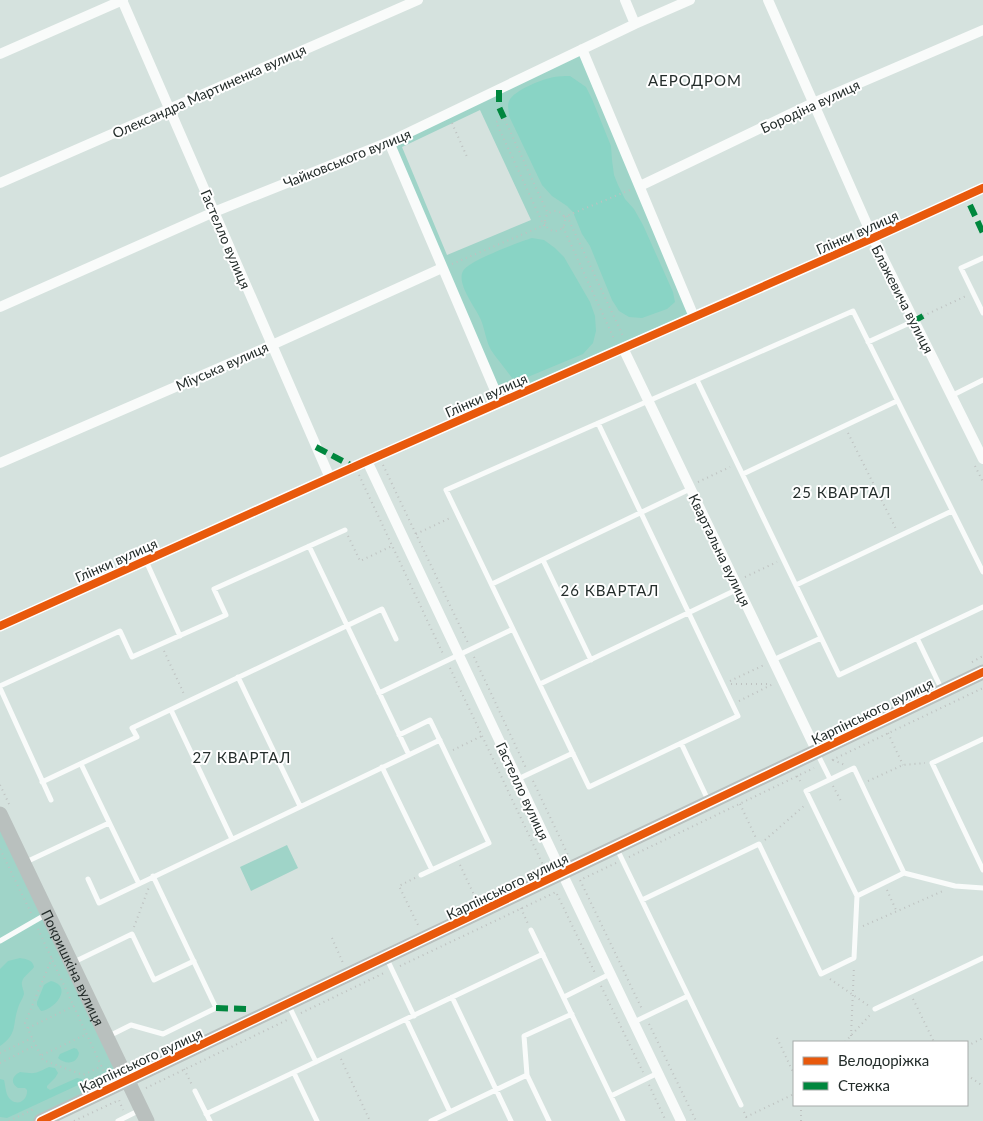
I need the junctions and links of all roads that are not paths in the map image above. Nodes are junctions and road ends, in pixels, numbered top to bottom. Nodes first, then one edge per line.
1 (123, 0) edge
2 (418, 0) edge
3 (624, 0) edge
4 (690, 0) edge
5 (768, 0) edge
6 (635, 24) junction
7 (983, 30) edge
8 (582, 49) junction
9 (0, 54) edge
10 (813, 103) junction
11 (169, 108) junction
12 (390, 142) junction
13 (0, 183) edge
14 (640, 186) junction
15 (983, 188) edge
16 (214, 212) junction
17 (873, 238) junction
18 (983, 258) edge
19 (442, 268) junction
20 (0, 307) edge
21 (983, 313) edge
22 (694, 317) junction
23 (919, 318) junction
24 (868, 342) junction
25 (272, 344) junction
26 (623, 348) junction
27 (697, 380) junction
28 (983, 380) edge
29 (951, 396) junction
30 (648, 401) junction
31 (897, 401) junction
32 (500, 402) junction
33 (598, 423) junction
34 (983, 459) edge
35 (367, 461) junction
36 (0, 463) edge
37 (743, 474) junction
38 (330, 478) junction
39 (695, 486) junction
40 (952, 511) junction
41 (641, 513) junction
42 (345, 530) road end
43 (309, 546) junction
44 (543, 560) junction
45 (146, 561) junction
46 (982, 565) edge
47 (983, 572) edge
48 (492, 584) junction
49 (796, 585) junction
50 (739, 589) junction
51 (983, 607) edge
52 (689, 613) junction
53 (0, 626) edge
54 (347, 626) junction
55 (514, 629) junction
56 (180, 636) junction
57 (821, 638) junction
58 (917, 638) junction
59 (396, 639) dead end
60 (459, 655) junction
61 (590, 660) junction
62 (769, 663) junction
63 (983, 672) edge
64 (238, 677) junction
65 (540, 684) junction
66 (0, 687) edge
67 (942, 692) junction
68 (379, 693) junction
69 (171, 710) junction
70 (399, 735) junction
71 (983, 739) edge
72 (440, 740) junction
73 (681, 743) junction
74 (817, 752) junction
75 (573, 753) junction
76 (409, 755) junction
77 (81, 764) junction
78 (382, 767) junction
79 (518, 779) junction
80 (830, 779) junction
81 (42, 782) junction
82 (50, 800) dead end
83 (710, 803) junction
84 (300, 806) junction
85 (0, 814) edge
86 (109, 823) junction
87 (232, 839) junction
88 (620, 853) junction
89 (24, 864) junction
90 (432, 870) junction
91 (983, 870) edge
92 (562, 873) junction
93 (904, 873) junction
94 (421, 875) road end
95 (154, 876) junction
96 (88, 879) dead end
97 (139, 884) junction
98 (983, 888) edge
99 (857, 896) junction
100 (642, 900) junction
101 (41, 918) junction
102 (531, 930) road end
103 (0, 941) edge
104 (543, 954) junction
105 (983, 958) edge
106 (194, 961) junction
107 (71, 963) junction
108 (389, 964) junction
109 (611, 974) junction
110 (688, 996) junction
111 (452, 997) junction
112 (564, 997) junction
113 (875, 1009) road end
114 (291, 1010) junction
115 (572, 1014) junction
116 (414, 1016) junction
117 (406, 1019) junction
118 (634, 1022) junction
119 (107, 1037) junction
120 (316, 1062) junction
121 (294, 1073) junction
122 (658, 1073) junction
123 (527, 1075) junction
124 (128, 1081) junction
125 (195, 1090) road end
126 (496, 1090) junction
127 (611, 1096) junction
128 (741, 1105) road end
129 (450, 1112) junction
130 (206, 1114) junction
131 (144, 1115) edge
132 (41, 1121) edge
133 (118, 1121) edge
134 (210, 1121) edge
135 (317, 1121) edge
136 (431, 1121) edge
137 (511, 1121) edge
138 (550, 1121) edge
139 (623, 1121) edge
140 (681, 1121) edge

1 - 9 street
1 - 11 street, Гастелло вулиця
2 - 11 street, Олександра Мартиненка вулиця
3 - 6 street
4 - 6 street, Чайковського вулиця
5 - 10 street, Блажевича вулиця
6 - 8 street, Чайковського вулиця
7 - 10 street, Бородіна вулиця
8 - 12 street, Чайковського вулиця
8 - 14 street
10 - 14 street, Бородіна вулиця
10 - 17 street, Блажевича вулиця
11 - 13 street, Олександра Мартиненка вулиця
11 - 16 street, Гастелло вулиця
12 - 16 street, Чайковського вулиця
12 - 19 street
14 - 22 street
15 - 17 street, Глінки вулиця
16 - 20 street, Чайковського вулиця
16 - 25 street, Гастелло вулиця
17 - 22 street, Глінки вулиця
17 - 23 street, Блажевича вулиця
18 - 21 lane
19 - 25 street, Міуська вулиця
19 - 32 street
22 - 26 street, Глінки вулиця
23 - 24 lane
23 - 29 street, Блажевича вулиця
24 - 27 lane
24 - 31 lane
25 - 36 street, Міуська вулиця
25 - 38 street, Гастелло вулиця
26 - 30 street, Квартальна вулиця
26 - 32 street, Глінки вулиця
27 - 30 lane
27 - 37 lane
28 - 29 lane
29 - 34 street, Блажевича вулиця
30 - 33 lane
30 - 39 street, Квартальна вулиця
31 - 37 lane
31 - 40 lane
32 - 35 street, Глінки вулиця
33 - 41 lane
33 - 48 lane
35 - 38 street, Глінки вулиця
35 - 60 street, Гастелло вулиця
37 - 49 lane
38 - 45 street, Глінки вулиця
39 - 41 lane
39 - 50 street, Квартальна вулиця
40 - 46 lane
40 - 49 lane
41 - 44 lane
41 - 52 lane
42 - 43 lane
43 - 54 lane
43 - 56 lane
44 - 48 lane
44 - 61 lane
45 - 53 street, Глінки вулиця
45 - 56 lane
46 - 47 lane
48 - 55 lane
49 - 57 lane
50 - 52 lane
50 - 62 street, Квартальна вулиця
51 - 58 lane
52 - 61 lane
52 - 73 lane
54 - 59 lane
54 - 64 lane
54 - 68 lane
55 - 60 lane
55 - 65 lane
56 - 66 lane
57 - 58 lane
57 - 62 lane
58 - 67 lane
60 - 68 lane
60 - 79 street, Гастелло вулиця
61 - 65 lane
62 - 74 street, Квартальна вулиця
63 - 67 street, Карпінського вулиця
64 - 69 lane
64 - 84 lane
65 - 75 lane
66 - 81 lane
67 - 74 street, Карпінського вулиця
68 - 70 lane
69 - 77 lane
69 - 87 lane
70 - 72 lane
70 - 76 lane
71 - 91 lane
72 - 76 lane
72 - 90 lane
73 - 75 lane
73 - 83 lane
74 - 80 lane
74 - 83 street, Карпінського вулиця
75 - 79 lane
76 - 78 lane
77 - 81 lane
77 - 86 lane
78 - 84 lane
78 - 90 lane
79 - 92 street, Гастелло вулиця
80 - 93 lane
80 - 99 lane
81 - 82 lane
83 - 88 street, Карпінського вулиця
84 - 87 lane
85 - 89 street, Покришкіна вулиця
86 - 89 lane
86 - 97 lane
87 - 95 lane
88 - 92 street, Карпінського вулиця
88 - 100 lane
89 - 101 street, Покришкіна вулиця
90 - 94 lane
92 - 108 street, Карпінського вулиця
92 - 109 street, Гастелло вулиця
93 - 98 lane
93 - 99 lane
95 - 97 lane
95 - 106 lane
96 - 97 lane
99 - 100 lane
100 - 110 lane
101 - 103 lane
101 - 107 street, Покришкіна вулиця
102 - 104 lane
104 - 111 lane
104 - 112 lane
105 - 113 lane
106 - 107 lane
106 - 119 lane
107 - 119 street, Покришкіна вулиця
108 - 114 street, Карпінського вулиця
108 - 116 lane
109 - 112 lane
109 - 118 street, Гастелло вулиця
110 - 118 lane
110 - 128 lane
111 - 116 lane
111 - 126 lane
112 - 115 lane
114 - 120 lane
114 - 124 street, Карпінського вулиця
115 - 123 lane
115 - 127 lane
116 - 117 lane
117 - 120 lane
117 - 129 lane
118 - 122 street, Гастелло вулиця
119 - 124 street, Покришкіна вулиця
120 - 121 lane
121 - 130 lane
121 - 135 lane
122 - 127 lane
122 - 140 street, Гастелло вулиця
123 - 126 lane
123 - 138 lane
124 - 131 street, Покришкіна вулиця
124 - 132 street, Карпінського вулиця
125 - 130 lane
126 - 129 lane
126 - 137 lane
127 - 139 lane
129 - 136 lane
130 - 134 lane
131 - 133 lane

